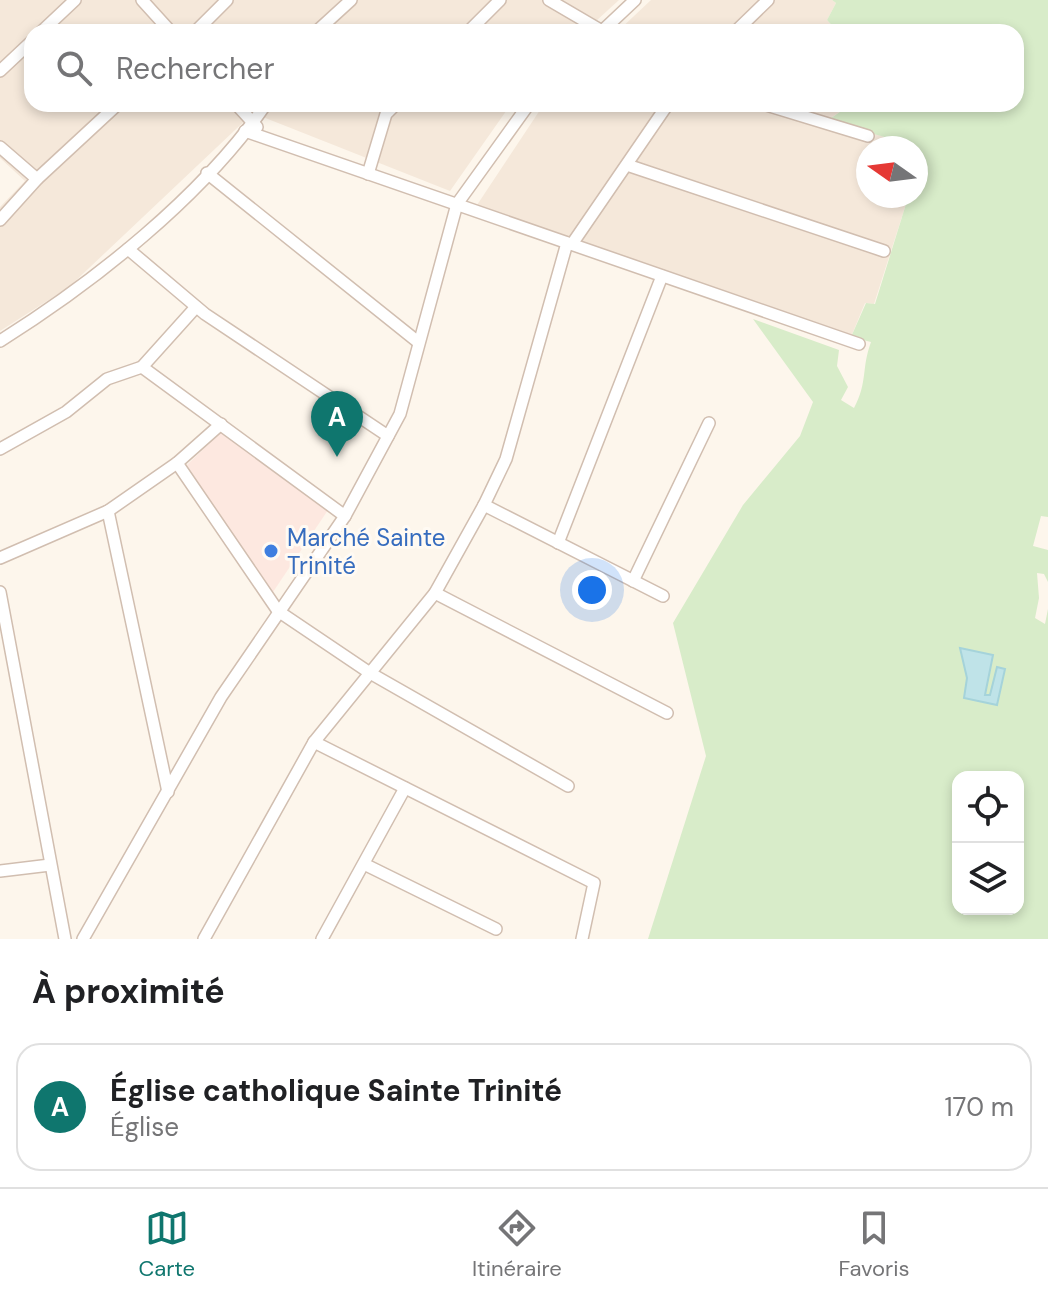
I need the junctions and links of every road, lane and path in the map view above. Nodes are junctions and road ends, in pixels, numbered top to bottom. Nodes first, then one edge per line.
1 (75, 0) edge
2 (142, 0) edge
3 (227, 0) edge
4 (351, 0) edge
5 (500, 0) edge
6 (549, 0) edge
7 (635, 0) edge
8 (768, 0) edge
9 (50, 24) edge
10 (164, 24) edge
11 (203, 24) edge
12 (325, 24) edge
13 (476, 24) edge
14 (588, 24) edge
15 (610, 24) edge
16 (743, 24) edge
17 (24, 48) edge
18 (0, 71) edge
19 (109, 112) edge
20 (241, 112) edge
21 (260, 112) edge
22 (388, 112) edge
23 (523, 112) edge
24 (663, 112) edge
25 (789, 112) edge
26 (249, 127) junction
27 (868, 136) dead end
28 (0, 147) edge
29 (627, 165) junction
30 (207, 173) junction
31 (368, 174) junction
32 (37, 179) junction
33 (457, 204) junction
34 (0, 220) edge
35 (570, 244) junction
36 (128, 249) junction
37 (884, 251) dead end
38 (662, 276) junction
39 (196, 307) junction
40 (0, 341) edge
41 (418, 342) junction
42 (859, 344) dead end
43 (142, 367) junction
44 (709, 423) dead end
45 (221, 424) junction
46 (388, 436) junction
47 (0, 449) edge
48 (177, 463) junction
49 (484, 505) junction
50 (108, 511) junction
51 (345, 516) junction
52 (558, 543) junction
53 (0, 558) edge
54 (633, 581) junction
55 (0, 592) edge
56 (435, 593) junction
57 (663, 596) dead end
58 (278, 611) junction
59 (6, 637) edge
60 (370, 673) junction
61 (667, 713) dead end
62 (314, 742) junction
63 (568, 786) dead end
64 (405, 788) junction
65 (168, 792) junction
66 (364, 864) junction
67 (50, 865) junction
68 (0, 871) edge
69 (496, 929) dead end
70 (325, 938) edge
71 (65, 939) edge
72 (83, 939) edge
73 (204, 939) edge
74 (582, 939) edge

1 - 9 street
2 - 10 street
3 - 11 street
4 - 12 street
5 - 13 street
6 - 14 street
7 - 15 street
8 - 16 street
17 - 18 street
19 - 32 street
20 - 26 street
21 - 26 street
22 - 31 street
23 - 33 street
24 - 29 street
25 - 27 street
26 - 30 street
26 - 31 street
28 - 32 street
29 - 35 street
29 - 37 street
30 - 36 street
30 - 41 street
31 - 33 street
32 - 34 street
33 - 35 street
33 - 41 street
35 - 38 street
35 - 49 street
36 - 39 street
36 - 40 street
38 - 42 street
38 - 52 street
39 - 43 street
39 - 46 street
41 - 46 street
43 - 45 street
43 - 47 street
44 - 54 street
45 - 48 street
45 - 51 street
46 - 51 street
48 - 50 street
48 - 58 street
49 - 52 street
49 - 56 street
50 - 53 street
50 - 65 street
51 - 58 street
52 - 54 street
54 - 57 street
55 - 59 street
56 - 60 street
56 - 61 street
58 - 60 street
58 - 65 street
59 - 67 street
60 - 62 street
60 - 63 street
62 - 64 street
62 - 73 street
64 - 66 street
64 - 74 street
65 - 72 street
66 - 69 street
66 - 70 street
67 - 68 street
67 - 71 street

